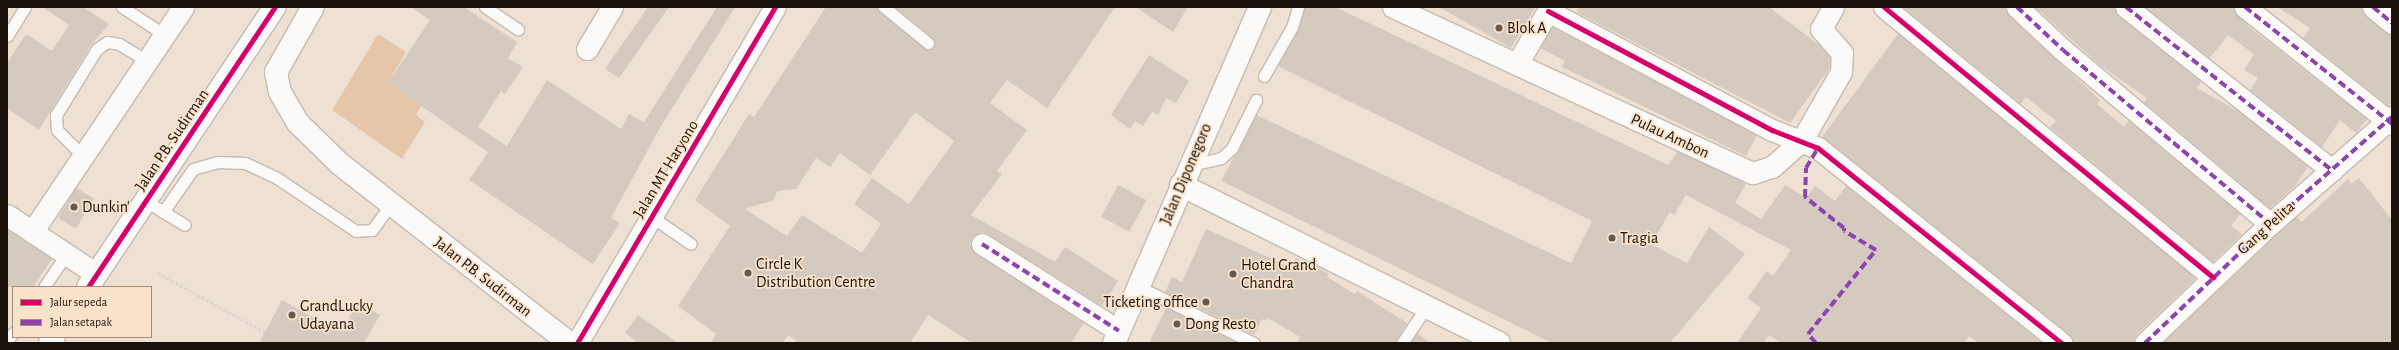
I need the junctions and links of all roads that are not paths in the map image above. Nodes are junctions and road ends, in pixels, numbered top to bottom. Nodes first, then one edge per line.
1 (25, 7) edge
2 (122, 7) edge
3 (275, 7) edge
4 (313, 7) edge
5 (486, 7) edge
6 (612, 7) edge
7 (775, 7) edge
8 (884, 7) edge
9 (1260, 7) edge
10 (1298, 7) edge
11 (1392, 7) edge
12 (1833, 7) edge
13 (1884, 7) edge
14 (2017, 7) edge
15 (2126, 7) edge
16 (2245, 7) edge
17 (2373, 7) edge
18 (1549, 9) edge
19 (176, 10) edge
20 (2392, 23) edge
21 (518, 29) dead end
22 (165, 35) junction
23 (7, 36) edge
24 (928, 43) dead end
25 (587, 49) dead end
26 (147, 61) junction
27 (1517, 64) junction
28 (1264, 76) dead end
29 (1256, 100) dead end
30 (2391, 120) edge
31 (1802, 140) junction
32 (83, 156) junction
33 (1190, 165) junction
34 (2332, 170) junction
35 (1181, 185) junction
36 (390, 205) junction
37 (155, 207) junction
38 (7, 215) edge
39 (652, 217) junction
40 (2270, 224) junction
41 (185, 225) dead end
42 (32, 232) junction
43 (691, 244) dead end
44 (982, 244) dead end
45 (66, 254) junction
46 (2213, 277) junction
47 (92, 281) edge
48 (45, 286) edge
49 (1139, 287) junction
50 (1428, 306) junction
51 (1117, 337) edge
52 (569, 343) edge
53 (577, 343) edge
54 (1254, 343) edge
55 (1402, 343) edge
56 (1499, 343) edge
57 (2062, 343) edge
58 (2145, 343) edge

1 - 23 lane
2 - 22 lane
3 - 37 main road, Jalan P.B. Sudirman
4 - 36 main road, Jalan P.B. Sudirman
5 - 21 lane
6 - 25 street
7 - 39 street, Jalan MT Haryono
8 - 24 lane
9 - 33 main road, Jalan Diponegoro
10 - 28 lane
11 - 27 street, Pulau Ambon
12 - 31 street, Pulau Ambon
13 - 46 street
14 - 40 street
15 - 34 street
16 - 30 street
17 - 20 street
18 - 27 street
18 - 31 street
19 - 22 street
22 - 26 street
26 - 32 street
26 - 32 lane
27 - 31 street, Pulau Ambon
29 - 33 lane
30 - 34 street, Gang Pelita
31 - 57 street
32 - 42 street
33 - 35 main road, Jalan Diponegoro
34 - 40 street, Gang Pelita
35 - 49 main road, Jalan Diponegoro
35 - 50 main road
36 - 37 lane
36 - 52 main road, Jalan P.B. Sudirman
37 - 41 lane
37 - 47 main road, Jalan P.B. Sudirman
38 - 42 street
39 - 43 lane
39 - 53 street, Jalan MT Haryono
40 - 46 street, Gang Pelita
42 - 45 street
44 - 51 street
45 - 47 street
45 - 48 lane
46 - 58 street, Gang Pelita
49 - 51 main road, Jalan Diponegoro
49 - 54 lane
50 - 55 lane
50 - 56 main road

